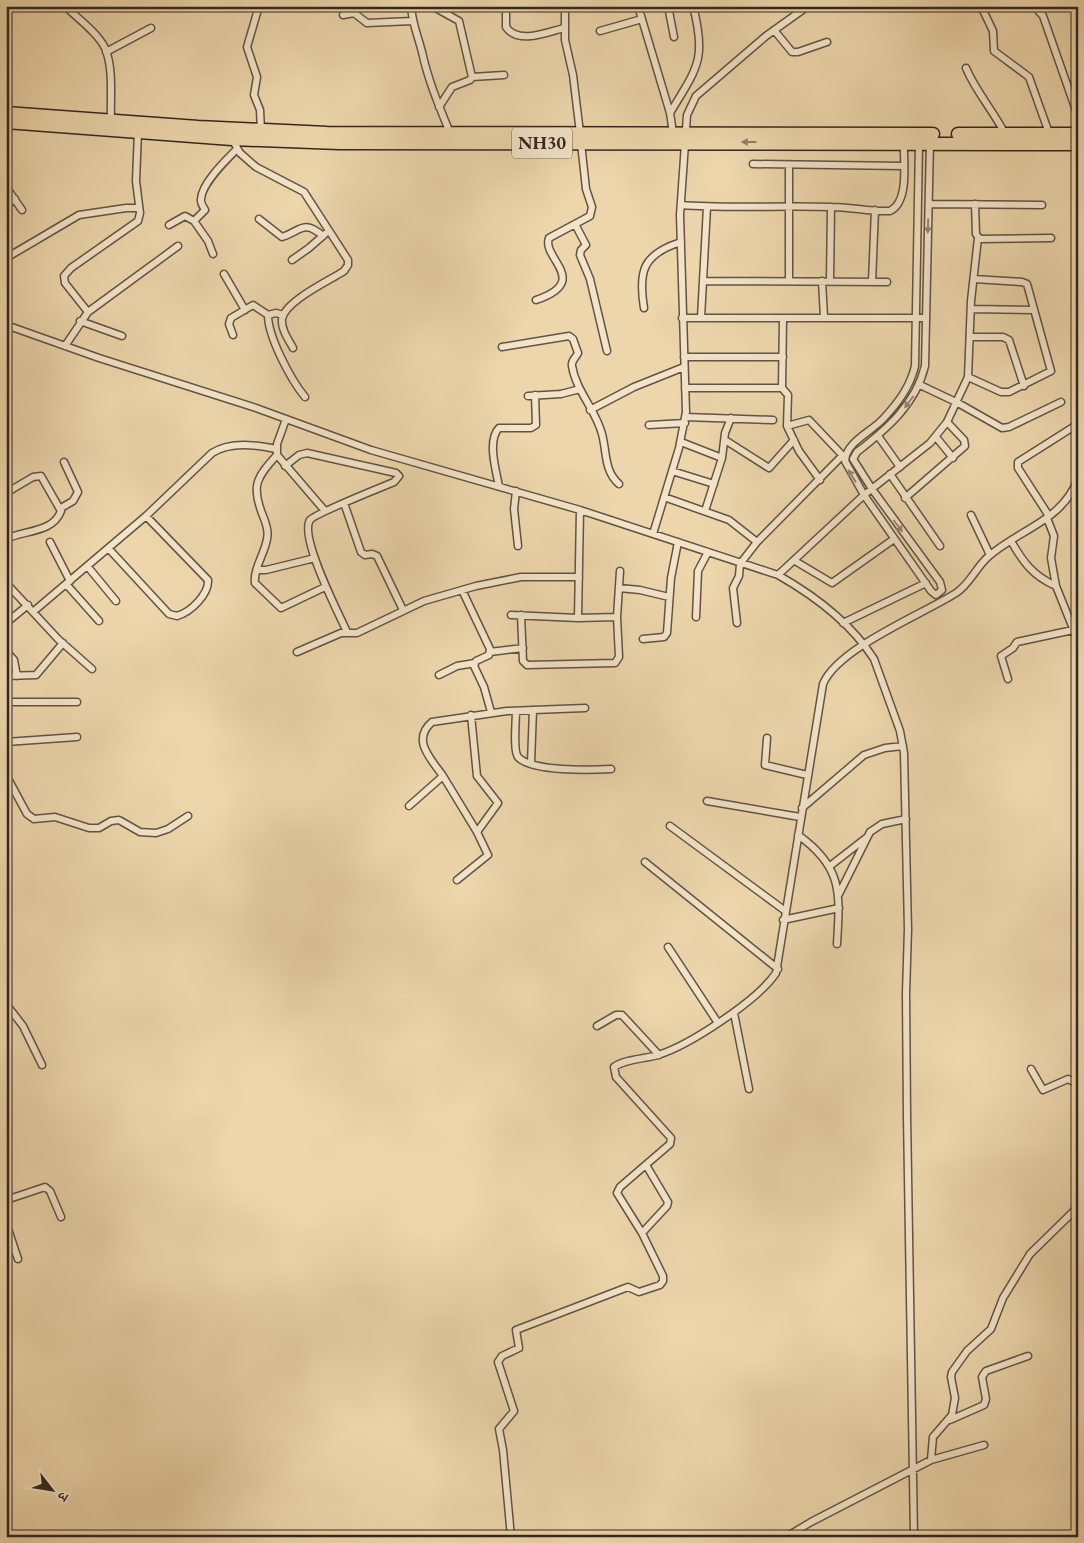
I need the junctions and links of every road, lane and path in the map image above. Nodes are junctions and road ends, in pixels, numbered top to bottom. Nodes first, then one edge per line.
1 (64, 6) edge
2 (259, 6) edge
3 (411, 6) edge
4 (432, 6) edge
5 (506, 6) edge
6 (565, 6) edge
7 (638, 6) edge
8 (668, 6) edge
9 (693, 6) edge
10 (808, 6) edge
11 (981, 6) edge
12 (1034, 6) edge
13 (343, 15) dead end
14 (642, 19) junction
15 (412, 20) junction
16 (151, 28) dead end
17 (564, 28) junction
18 (774, 30) junction
19 (600, 31) dead end
20 (674, 37) dead end
21 (826, 42) dead end
22 (106, 52) junction
23 (966, 68) dead end
24 (504, 75) dead end
25 (472, 77) junction
26 (439, 107) junction
27 (670, 113) junction
28 (1078, 116) edge
29 (8, 119) edge
30 (111, 122) junction
31 (261, 131) junction
32 (138, 132) junction
33 (450, 133) junction
34 (673, 133) junction
35 (1049, 133) junction
36 (1005, 134) junction
37 (1078, 134) edge
38 (6, 135) edge
39 (581, 138) junction
40 (685, 138) junction
41 (925, 138) junction
42 (904, 142) junction
43 (234, 144) junction
44 (1078, 144) edge
45 (753, 164) dead end
46 (789, 164) junction
47 (903, 166) junction
48 (6, 187) edge
49 (15, 199) junction
50 (928, 204) junction
51 (975, 204) junction
52 (6, 205) edge
53 (681, 205) junction
54 (1042, 205) dead end
55 (707, 207) junction
56 (790, 207) junction
57 (832, 207) junction
58 (138, 208) junction
59 (22, 210) dead end
60 (875, 210) junction
61 (259, 218) dead end
62 (194, 220) junction
63 (575, 224) junction
64 (169, 225) dead end
65 (329, 230) junction
66 (323, 236) junction
67 (978, 238) junction
68 (1051, 238) dead end
69 (681, 242) junction
70 (178, 246) dead end
71 (213, 254) dead end
72 (6, 258) edge
73 (292, 260) dead end
74 (224, 274) dead end
75 (974, 279) junction
76 (703, 281) junction
77 (790, 281) junction
78 (822, 281) junction
79 (830, 281) junction
80 (872, 282) junction
81 (887, 282) dead end
82 (536, 300) dead end
83 (644, 308) dead end
84 (971, 309) junction
85 (245, 310) junction
86 (1033, 310) junction
87 (88, 312) junction
88 (268, 315) junction
89 (283, 315) junction
90 (824, 317) junction
91 (682, 318) junction
92 (701, 318) junction
93 (914, 318) junction
94 (924, 318) junction
95 (783, 319) junction
96 (80, 321) junction
97 (6, 325) edge
98 (233, 335) dead end
99 (122, 336) dead end
100 (970, 337) junction
101 (65, 346) junction
102 (502, 347) dead end
103 (293, 348) dead end
104 (606, 351) dead end
105 (684, 357) junction
106 (783, 357) junction
107 (684, 367) junction
108 (968, 377) junction
109 (920, 385) junction
110 (1024, 386) junction
111 (685, 388) junction
112 (782, 388) junction
113 (580, 389) junction
114 (305, 397) dead end
115 (1062, 402) dead end
116 (958, 403) junction
117 (590, 410) junction
118 (731, 418) junction
119 (286, 419) junction
120 (685, 420) junction
121 (773, 420) dead end
122 (947, 422) junction
123 (1078, 424) edge
124 (650, 425) dead end
125 (787, 426) junction
126 (878, 436) junction
127 (936, 437) junction
128 (725, 440) junction
129 (794, 440) junction
130 (681, 442) junction
131 (277, 452) junction
132 (843, 457) junction
133 (722, 458) junction
134 (953, 458) junction
135 (64, 462) dead end
136 (854, 463) junction
137 (285, 466) junction
138 (900, 467) junction
139 (672, 471) junction
140 (890, 474) junction
141 (1078, 478) edge
142 (820, 480) junction
143 (620, 484) dead end
144 (714, 484) junction
145 (499, 486) junction
146 (872, 489) junction
147 (516, 491) junction
148 (6, 493) edge
149 (864, 495) junction
150 (664, 497) junction
151 (905, 498) junction
152 (344, 503) junction
153 (61, 508) junction
154 (580, 510) junction
155 (325, 511) junction
156 (705, 511) junction
157 (971, 515) dead end
158 (146, 516) junction
159 (1048, 517) junction
160 (653, 534) junction
161 (894, 538) junction
162 (6, 539) edge
163 (1011, 541) junction
164 (50, 542) dead end
165 (678, 542) junction
166 (757, 542) junction
167 (518, 546) dead end
168 (940, 546) dead end
169 (109, 549) junction
170 (708, 552) junction
171 (990, 555) junction
172 (316, 558) junction
173 (795, 561) junction
174 (740, 564) junction
175 (88, 567) junction
176 (258, 570) junction
177 (620, 570) dead end
178 (778, 575) junction
179 (579, 576) junction
180 (6, 583) edge
181 (68, 583) junction
182 (926, 583) junction
183 (1056, 586) junction
184 (325, 587) junction
185 (619, 588) junction
186 (462, 590) junction
187 (669, 597) junction
188 (116, 601) dead end
189 (28, 605) junction
190 (403, 610) junction
191 (34, 611) junction
192 (511, 615) dead end
193 (521, 616) junction
194 (617, 617) junction
195 (696, 617) dead end
196 (578, 618) junction
197 (99, 621) dead end
198 (6, 623) edge
199 (737, 623) dead end
200 (843, 623) junction
201 (1073, 630) junction
202 (347, 632) junction
203 (643, 639) dead end
204 (1078, 641) edge
205 (63, 643) junction
206 (864, 644) junction
207 (522, 648) junction
208 (6, 651) edge
209 (297, 652) dead end
210 (490, 652) junction
211 (474, 663) junction
212 (92, 669) dead end
213 (439, 675) dead end
214 (6, 676) edge
215 (17, 676) junction
216 (1008, 679) dead end
217 (6, 702) edge
218 (77, 702) dead end
219 (585, 708) dead end
220 (516, 710) junction
221 (533, 710) junction
222 (491, 712) junction
223 (471, 715) junction
224 (77, 737) dead end
225 (767, 738) dead end
226 (6, 742) edge
227 (903, 746) junction
228 (531, 763) junction
229 (611, 769) dead end
230 (6, 775) edge
231 (808, 775) junction
232 (443, 776) junction
233 (707, 801) dead end
234 (409, 806) dead end
235 (802, 808) junction
236 (188, 816) dead end
237 (800, 817) junction
238 (906, 819) junction
239 (670, 826) dead end
240 (477, 832) junction
241 (798, 835) junction
242 (867, 837) junction
243 (645, 862) dead end
244 (830, 866) junction
245 (458, 880) dead end
246 (838, 894) junction
247 (839, 908) junction
248 (784, 910) junction
249 (783, 920) junction
250 (837, 944) dead end
251 (668, 947) dead end
252 (778, 968) junction
253 (6, 1004) edge
254 (734, 1013) junction
255 (718, 1023) junction
256 (597, 1026) dead end
257 (660, 1054) junction
258 (42, 1065) dead end
259 (1031, 1070) dead end
260 (1078, 1084) edge
261 (749, 1089) dead end
262 (646, 1165) junction
263 (6, 1200) edge
264 (1078, 1207) edge
265 (61, 1217) dead end
266 (6, 1224) edge
267 (642, 1232) junction
268 (18, 1259) dead end
269 (1028, 1356) dead end
270 (949, 1421) junction
271 (984, 1445) dead end
272 (931, 1460) junction
273 (914, 1471) junction
274 (511, 1537) edge
275 (786, 1537) edge
276 (914, 1537) edge

1 - 22 street
2 - 31 street
3 - 15 street
4 - 25 street
5 - 17 street
6 - 17 street
7 - 14 street
8 - 20 street
9 - 27 street
10 - 18 street
11 - 35 street
12 - 28 street
13 - 15 street
14 - 19 street
14 - 27 street
15 - 26 street
16 - 22 street
17 - 39 street
18 - 21 street
18 - 40 street
22 - 30 street
23 - 36 street
24 - 25 street
25 - 26 street
26 - 33 street
27 - 34 street
29 - 30 highway, NH30
29 - 32 highway, NH30
29 - 38 street
30 - 31 highway, NH30
31 - 33 highway, NH30
32 - 43 highway, NH30
32 - 58 street
33 - 39 highway, NH30
34 - 39 highway, NH30
34 - 40 highway, NH30
35 - 36 highway, NH30
35 - 37 highway, NH30
36 - 41 highway, NH30
39 - 40 highway, NH30
39 - 43 highway, NH30
39 - 63 street
40 - 41 highway, NH30
42 -> 40 highway, NH30
40 - 53 street
41 - 42 highway, NH30
41 - 44 highway, NH30
41 - 50 street
41 - 93 street
42 - 47 street
43 - 62 street
43 - 65 street
45 - 46 street
46 - 47 street
46 - 56 street
47 - 60 street
48 - 49 street
49 - 52 street
49 - 59 street
50 - 51 street
50 -> 94 street
51 - 54 street
51 - 67 street
53 - 55 street
53 - 69 street
55 - 56 street
55 - 76 street
56 - 57 street
56 - 77 street
57 - 60 street
57 - 79 street
58 - 72 street
58 - 87 street
60 - 80 street
61 - 66 street
62 - 64 street
62 - 71 street
63 - 82 street
63 - 104 street
65 - 66 street
65 - 89 street
66 - 73 street
67 - 68 street
67 - 75 street
69 - 83 street
69 - 91 street
70 - 87 street
74 - 85 street
75 - 84 street
75 - 86 street
76 - 77 street
76 - 92 street
77 - 78 street
78 - 79 street
78 - 90 street
79 - 80 street
80 - 81 street
84 - 86 street
84 - 100 street
85 - 88 street
85 - 98 street
86 - 110 street
87 - 96 street
88 - 89 street
88 - 114 street
89 - 103 street
90 - 93 street
90 - 95 street
91 - 92 street
91 - 105 street
92 - 95 street
93 - 94 street
93 - 132 street
94 - 109 street
95 - 106 street
96 - 99 street
96 - 101 street
97 - 101 street
100 - 108 street
100 - 110 street
101 - 119 street
102 - 113 street
105 - 106 street
105 - 107 street
106 - 112 street
107 - 111 street
107 - 117 street
108 - 110 street
108 - 116 street
109 - 116 street
109 -> 126 street
111 - 112 street
111 - 120 street
112 - 125 street
113 - 117 street
113 - 145 street
115 - 116 street
116 - 122 street
117 - 143 street
118 - 120 street
118 - 121 street
118 - 128 street
119 - 131 street
119 - 145 street
120 - 124 street
120 - 130 street
122 - 127 street
122 - 134 street
123 - 159 street
125 - 129 street
125 - 132 street
126 - 136 street
126 - 138 street
127 - 134 street
127 - 138 street
128 - 129 street
128 - 133 street
129 - 142 street
130 - 133 street
130 - 139 street
131 - 137 street
131 - 158 street
131 - 176 street
132 - 136 street
132 - 142 street
149 -> 132 street
133 - 144 street
134 - 151 street
135 - 153 street
136 - 146 street
137 - 152 street
137 - 155 street
138 - 140 street
139 - 144 street
139 - 150 street
140 - 146 street
140 - 151 street
141 - 159 street
142 - 166 street
144 - 156 street
145 - 147 street
146 - 149 street
146 -> 182 street
147 - 154 street
147 - 167 street
148 - 153 street
149 - 161 street
149 - 173 street
150 - 156 street
150 - 160 street
151 - 168 street
152 - 155 street
152 - 190 street
153 - 162 street
154 - 160 street
154 - 179 street
155 - 172 street
156 - 166 street
157 - 171 street
158 - 169 street
158 - 169 street
159 - 163 street
159 - 183 street
160 - 165 street
161 - 173 street
161 - 182 street
163 - 171 street
163 - 183 street
164 - 181 street
165 - 170 street
165 - 187 street
166 - 174 street
169 - 175 street
170 - 174 street
170 - 195 street
171 - 206 street
172 - 176 street
172 - 184 street
173 - 178 street
174 - 178 street
174 - 199 street
175 - 181 street
175 - 188 street
176 - 184 street
177 - 185 street
178 - 200 street
179 - 186 street
179 - 196 street
180 - 189 street
181 - 191 street
181 - 197 street
182 - 200 street
183 - 201 street
184 - 202 street
185 - 187 street
185 - 194 street
186 - 190 street
186 - 210 street
187 - 203 street
189 - 191 street
189 - 198 street
190 - 202 street
191 - 205 street
192 - 193 street
193 - 196 street
193 - 207 street
194 - 196 street
194 - 207 street
200 - 206 street
201 - 204 street
201 - 216 street
202 - 209 street
205 - 212 street
205 - 215 street
206 - 227 street
206 - 231 street
207 - 210 street
208 - 215 street
210 - 211 street
211 - 213 street
211 - 222 street
214 - 215 street
217 - 218 street
219 - 221 street
220 - 221 street
220 - 222 street
220 - 228 street
221 - 228 street
222 - 223 street
223 - 232 street
223 - 240 street
224 - 226 street
225 - 231 street
227 - 235 street
227 - 238 street
228 - 229 street
230 - 236 street
231 - 235 street
232 - 234 street
232 - 240 street
233 - 237 street
235 - 237 street
237 - 241 street
238 - 242 street
238 - 273 street
239 - 248 street
240 - 245 street
241 - 244 street
241 - 248 street
242 - 244 street
242 - 246 street
243 - 252 street
244 - 246 street
246 - 247 street
247 - 249 street
247 - 250 street
248 - 249 street
249 - 252 street
251 - 255 street
252 - 254 street
253 - 258 street
254 - 255 street
254 - 261 street
255 - 257 street
256 - 257 street
257 - 262 street
259 - 260 street
262 - 267 street
262 - 267 street
263 - 265 street
264 - 270 street
266 - 268 street
267 - 274 street
269 - 270 street
270 - 272 street
271 - 272 street
272 - 273 street
273 - 275 street
273 - 276 street

